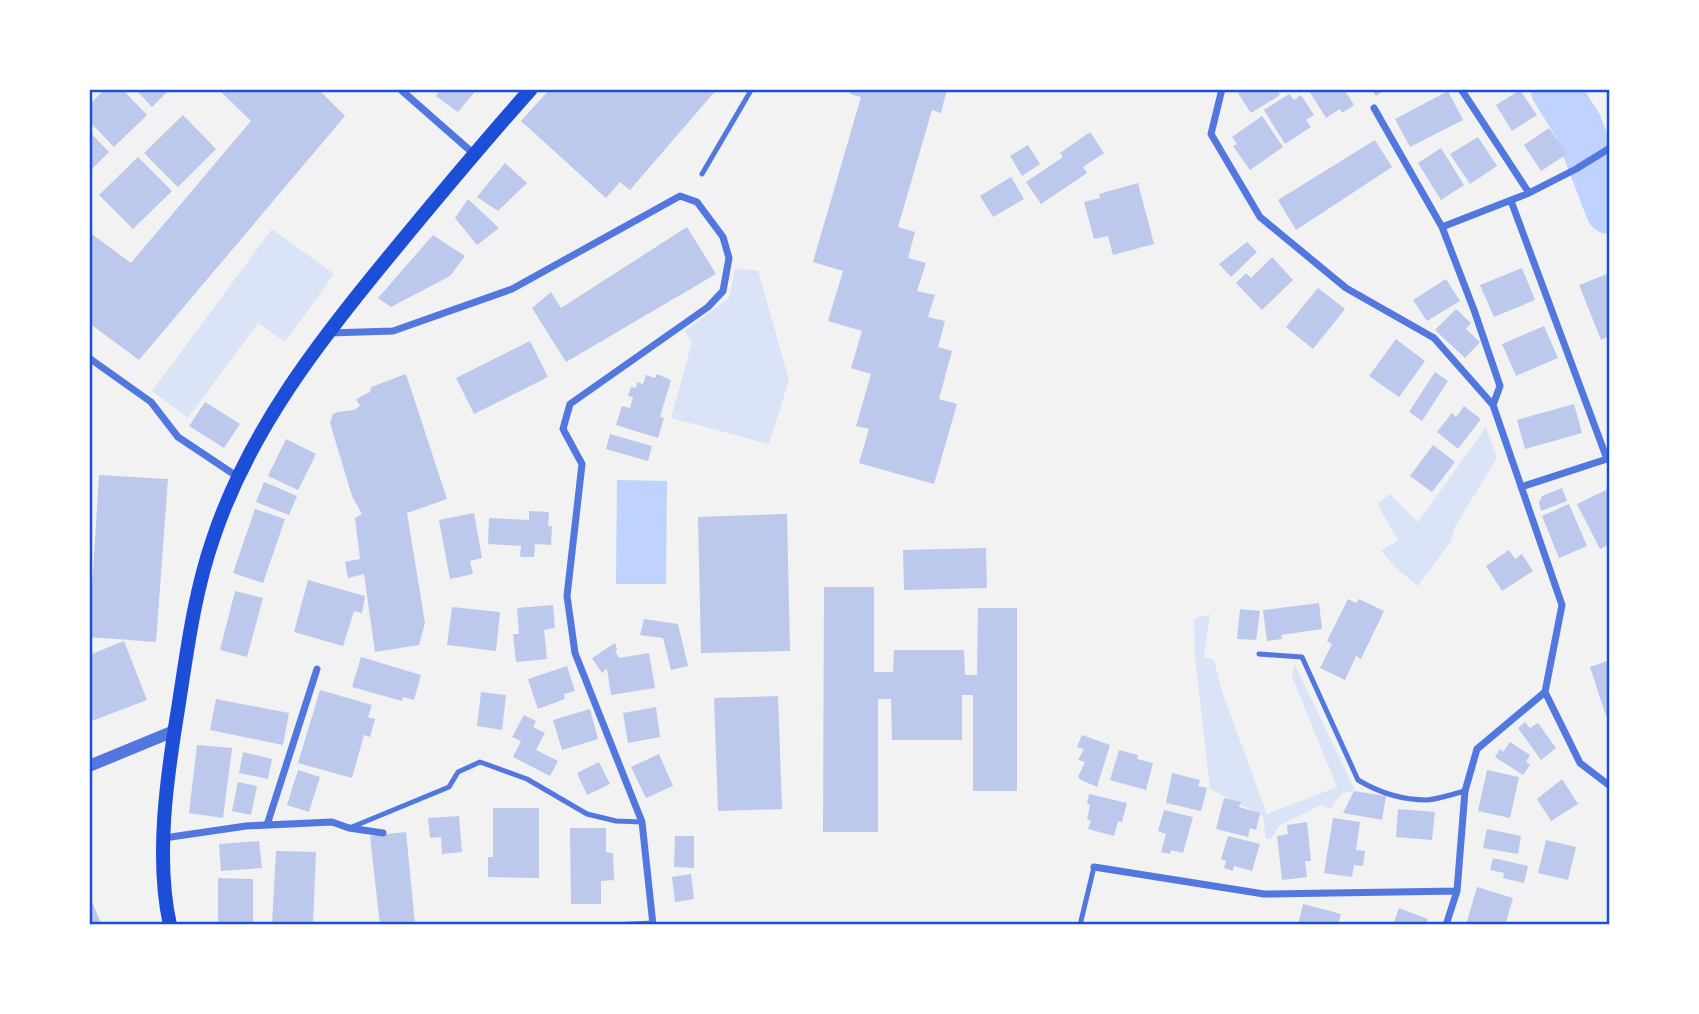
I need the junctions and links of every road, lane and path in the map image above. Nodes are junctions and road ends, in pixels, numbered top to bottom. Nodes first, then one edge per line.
1 (400, 89) edge
2 (531, 89) edge
3 (747, 89) edge
4 (1222, 89) edge
5 (1461, 89) edge
6 (1374, 108) dead end
7 (1610, 148) edge
8 (474, 153) junction
9 (702, 174) dead end
10 (1530, 193) junction
11 (1511, 201) junction
12 (1442, 227) junction
13 (326, 333) junction
14 (89, 358) edge
15 (1493, 405) junction
16 (238, 477) junction
17 (1521, 487) junction
18 (1259, 654) dead end
19 (317, 669) dead end
20 (1545, 692) junction
21 (174, 731) junction
22 (89, 766) edge
23 (1610, 786) edge
24 (1465, 791) junction
25 (642, 822) junction
26 (267, 825) junction
27 (349, 828) junction
28 (383, 833) dead end
29 (163, 839) junction
30 (1094, 867) joint
31 (1457, 891) junction
32 (653, 924) edge
33 (170, 925) edge
34 (610, 925) edge
35 (1080, 925) edge
36 (1446, 925) edge

1 - 8 street
2 - 8 main road
3 - 9 lane
4 - 15 street
5 - 10 street
6 - 12 street
7 - 10 street
8 - 13 main road
10 - 11 street
11 - 12 street
11 - 17 street
12 - 15 street
13 - 16 main road
13 - 25 street
14 - 16 street
15 - 17 street
16 - 21 main road
17 - 20 street
18 - 24 lane
19 - 26 street
20 - 23 street
20 - 24 street
21 - 22 street
21 - 29 main road
24 - 31 street
25 - 27 lane
25 - 32 street
26 - 27 street
26 - 29 street
27 - 28 street
29 - 33 main road
30 - 31 street
30 - 35 lane
31 - 36 street
32 - 34 lane

